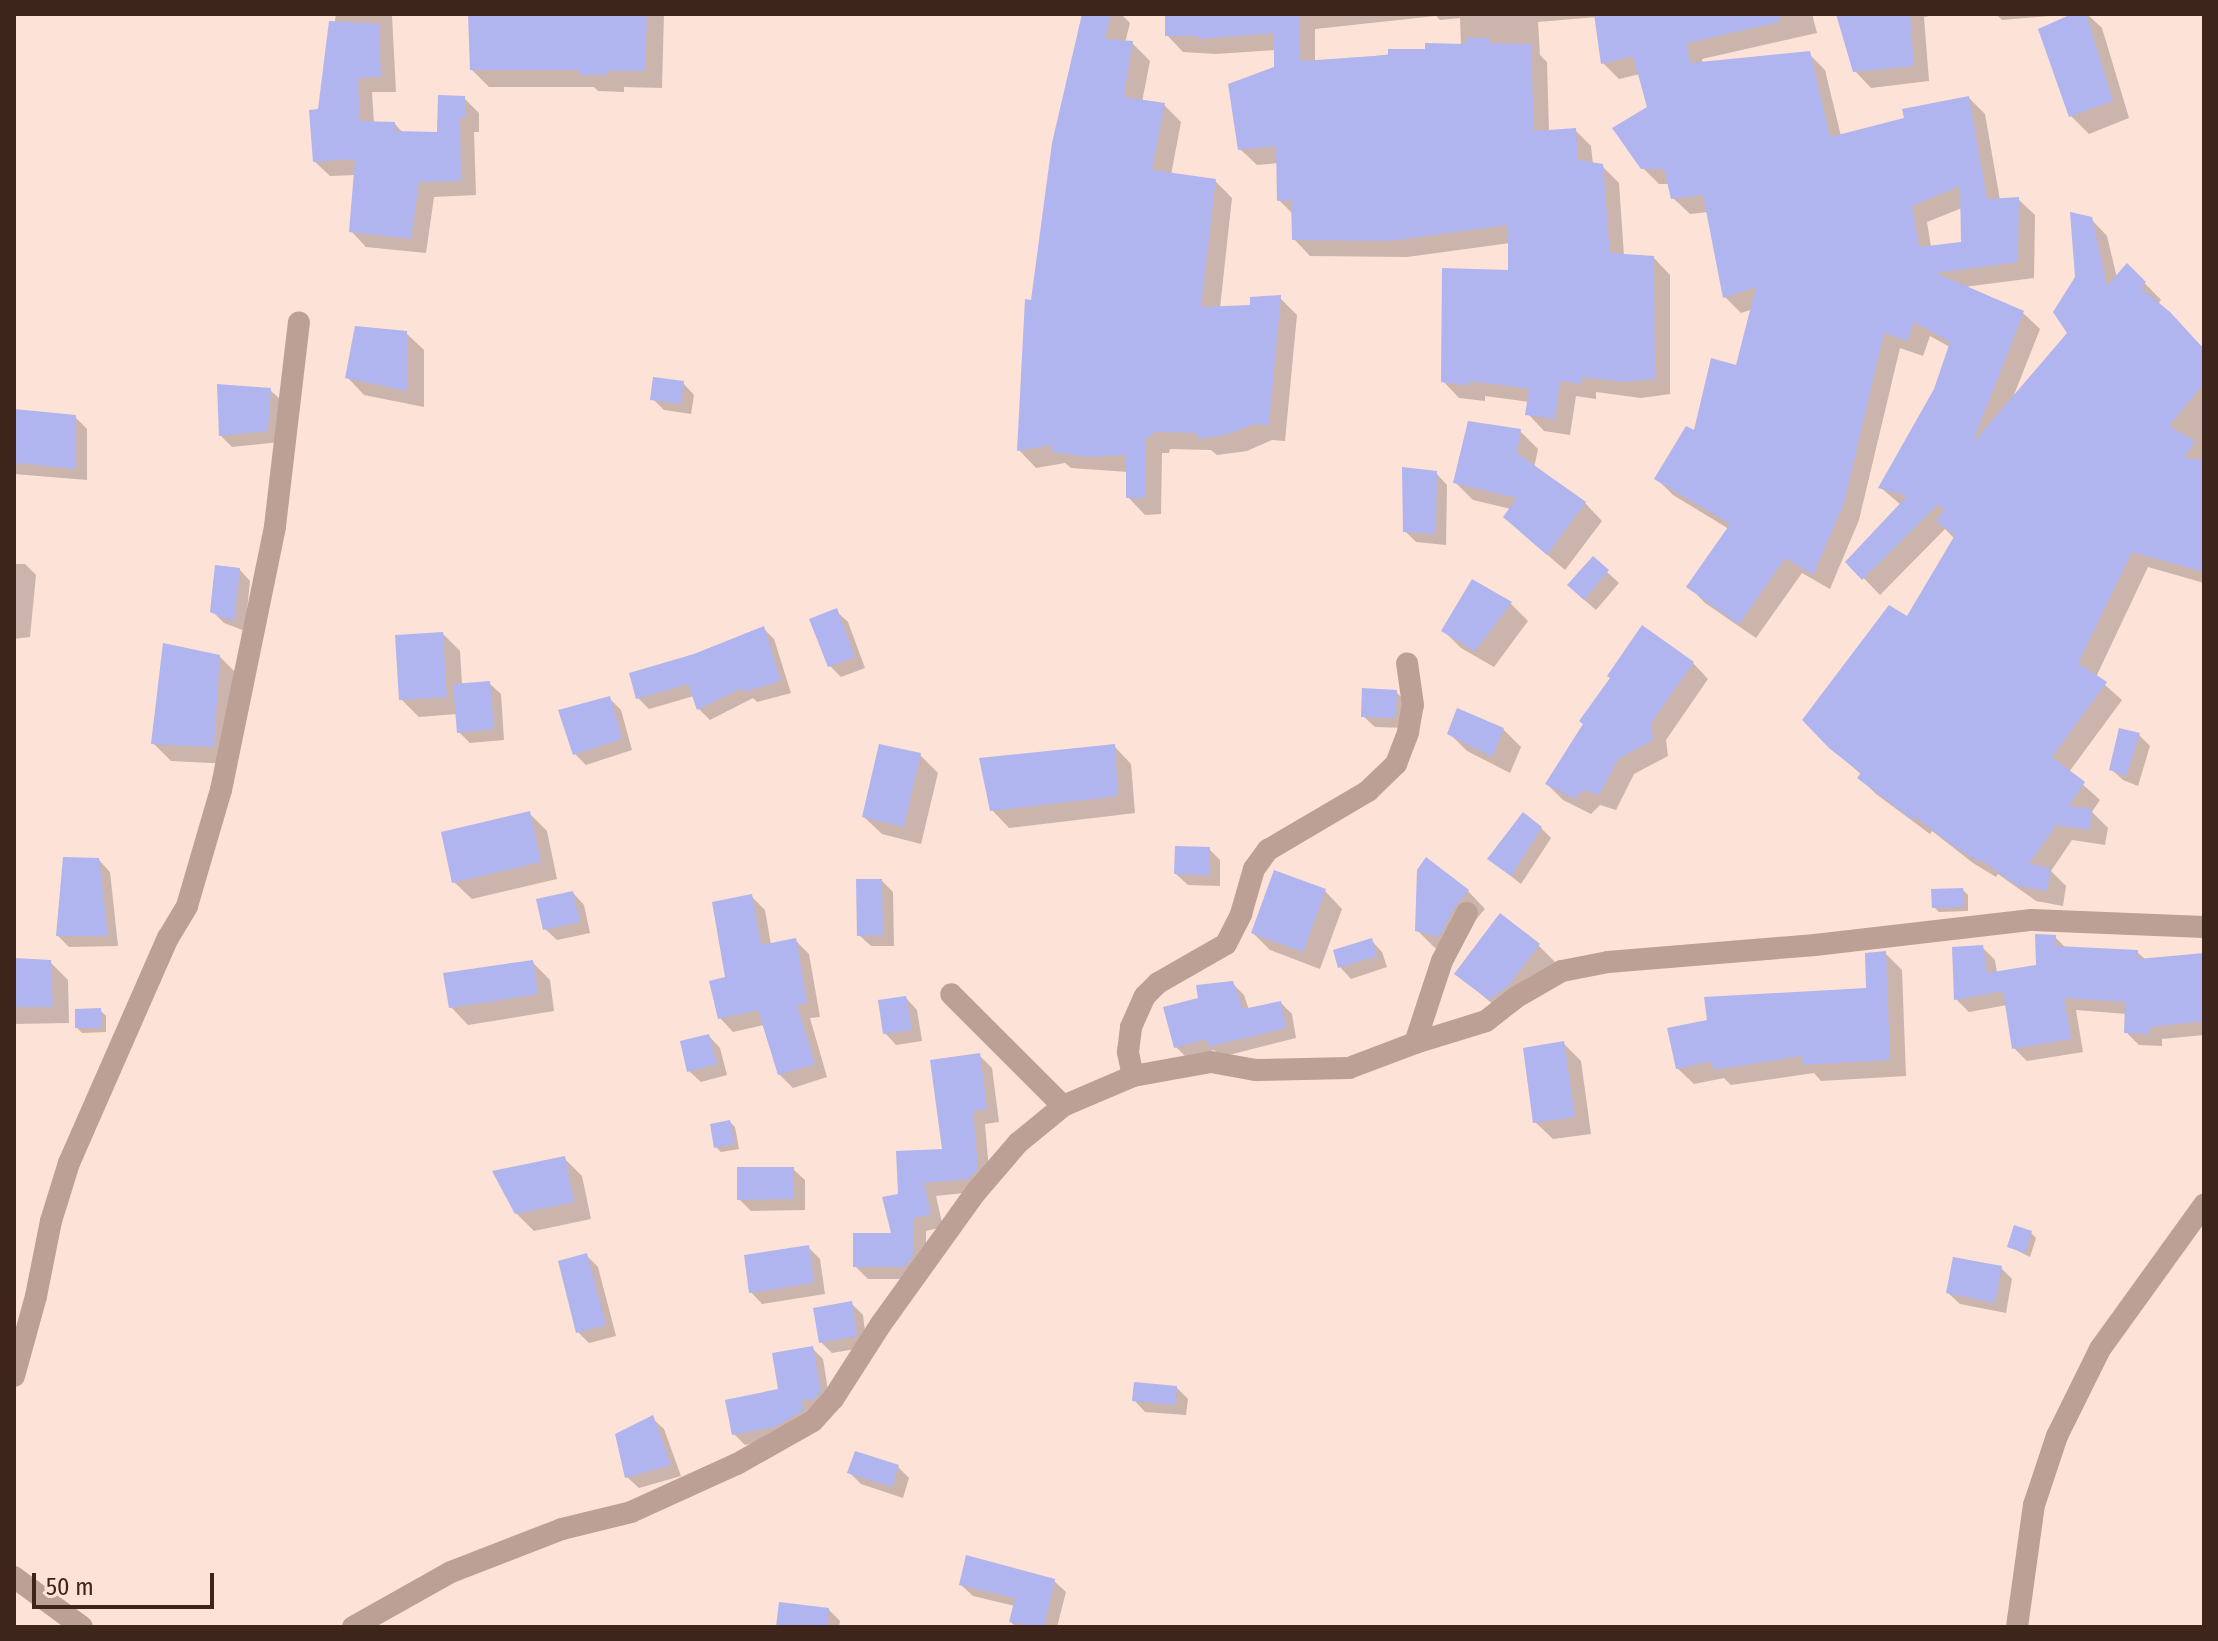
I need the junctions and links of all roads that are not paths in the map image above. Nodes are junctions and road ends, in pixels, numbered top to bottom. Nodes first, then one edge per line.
1 (299, 322) dead end
2 (1407, 663) dead end
3 (1467, 913) dead end
4 (2204, 927) edge
5 (951, 994) dead end
6 (1415, 1043) junction
7 (1133, 1076) junction
8 (1063, 1106) junction
9 (2204, 1205) edge
10 (14, 1376) edge
11 (14, 1577) edge
12 (82, 1627) edge
13 (353, 1627) edge
14 (2017, 1627) edge

1 - 10 street
2 - 7 street
3 - 6 street
4 - 6 street
5 - 8 street
6 - 7 street
7 - 8 street
8 - 13 street
9 - 14 street
11 - 12 street

